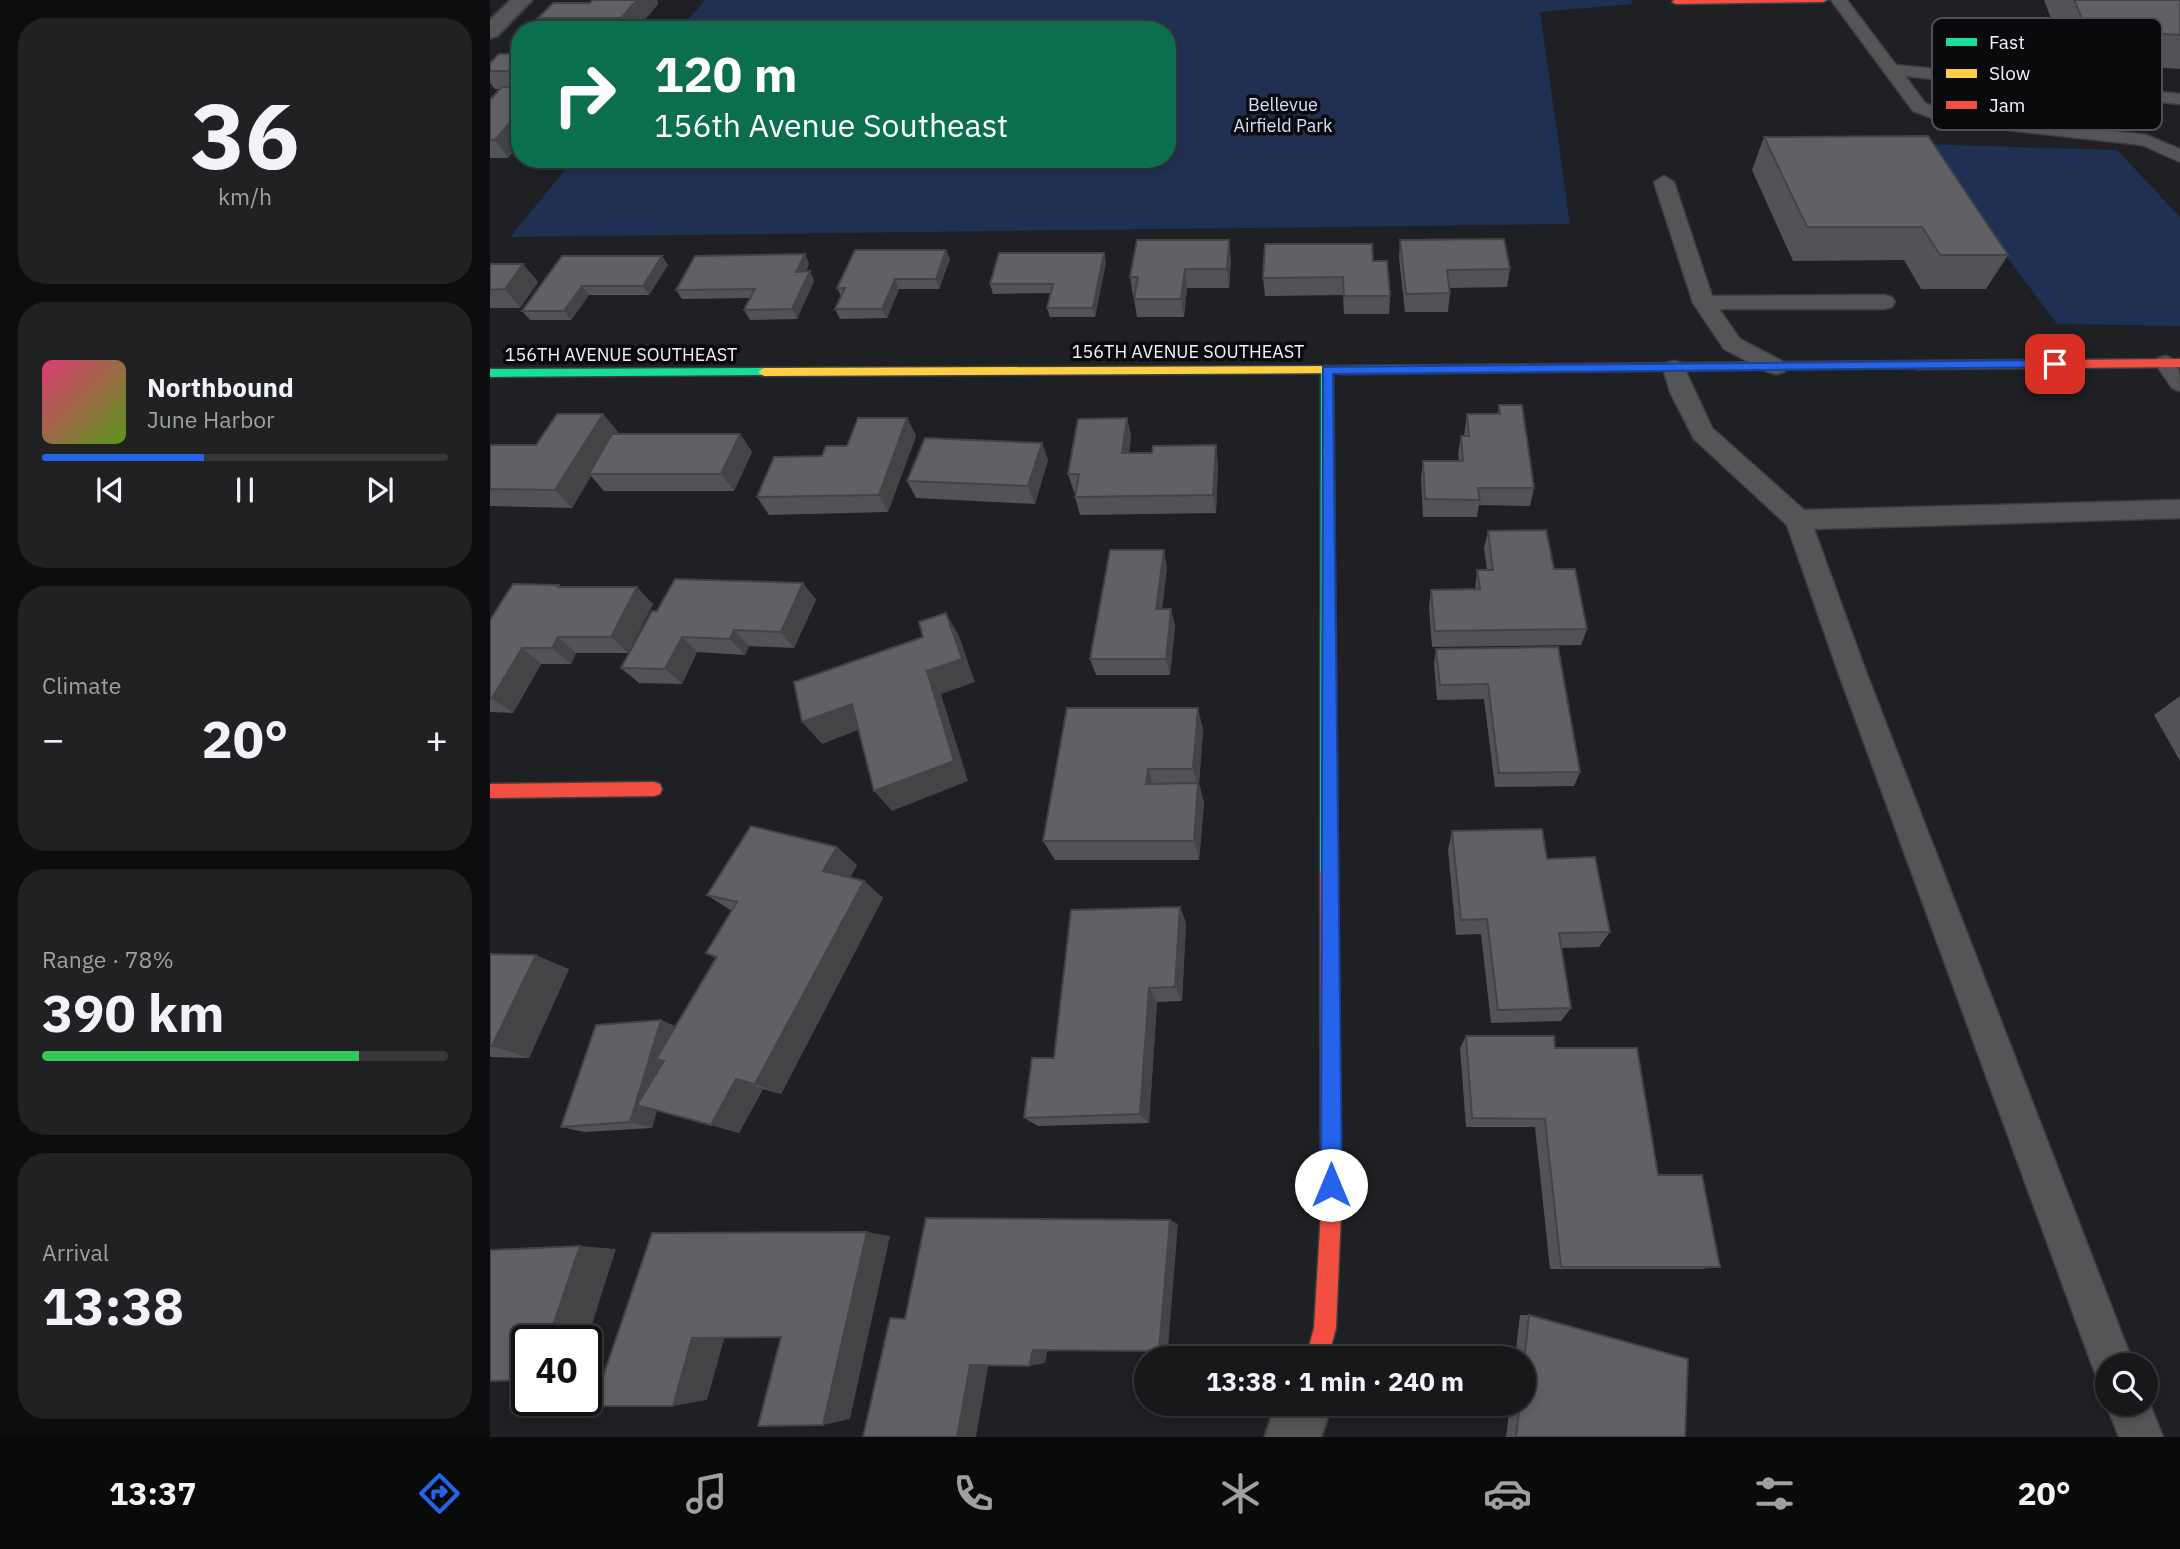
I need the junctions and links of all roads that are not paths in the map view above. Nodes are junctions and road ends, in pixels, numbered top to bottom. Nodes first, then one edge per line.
1 (522, 0) edge
2 (1823, 0) edge
3 (1839, 0) edge
4 (1676, 2) dead end
5 (490, 32) edge
6 (1893, 70) junction
7 (1932, 74) edge
8 (2162, 97) edge
9 (2180, 99) edge
10 (1932, 112) edge
11 (2055, 130) edge
12 (2180, 156) edge
13 (1664, 182) dead end
14 (1884, 302) dead end
15 (1704, 303) junction
16 (2173, 363) edge
17 (1776, 367) junction
18 (1674, 368) junction
19 (1327, 370) junction
20 (490, 373) edge
21 (2180, 383) edge
22 (2180, 509) edge
23 (1798, 520) junction
24 (654, 789) dead end
25 (490, 791) edge
26 (1320, 1346) edge
27 (2108, 1353) edge
28 (1300, 1416) edge
29 (2133, 1416) edge
30 (1293, 1437) edge
31 (2141, 1437) edge

1 - 5 street
2 - 4 street
3 - 6 lane
6 - 7 lane
6 - 10 lane
8 - 9 lane
11 - 12 lane
13 - 15 lane
14 - 15 lane
15 - 17 lane
16 - 17 street, 156TH AVENUE SOUTHEAST
16 - 21 lane
17 - 18 street, 156TH AVENUE SOUTHEAST
18 - 19 street, 156TH AVENUE SOUTHEAST
18 - 23 lane
19 - 20 street, 156TH AVENUE SOUTHEAST
19 - 26 street
22 - 23 lane
23 - 27 lane
24 - 25 street
28 - 30 street
29 - 31 lane

